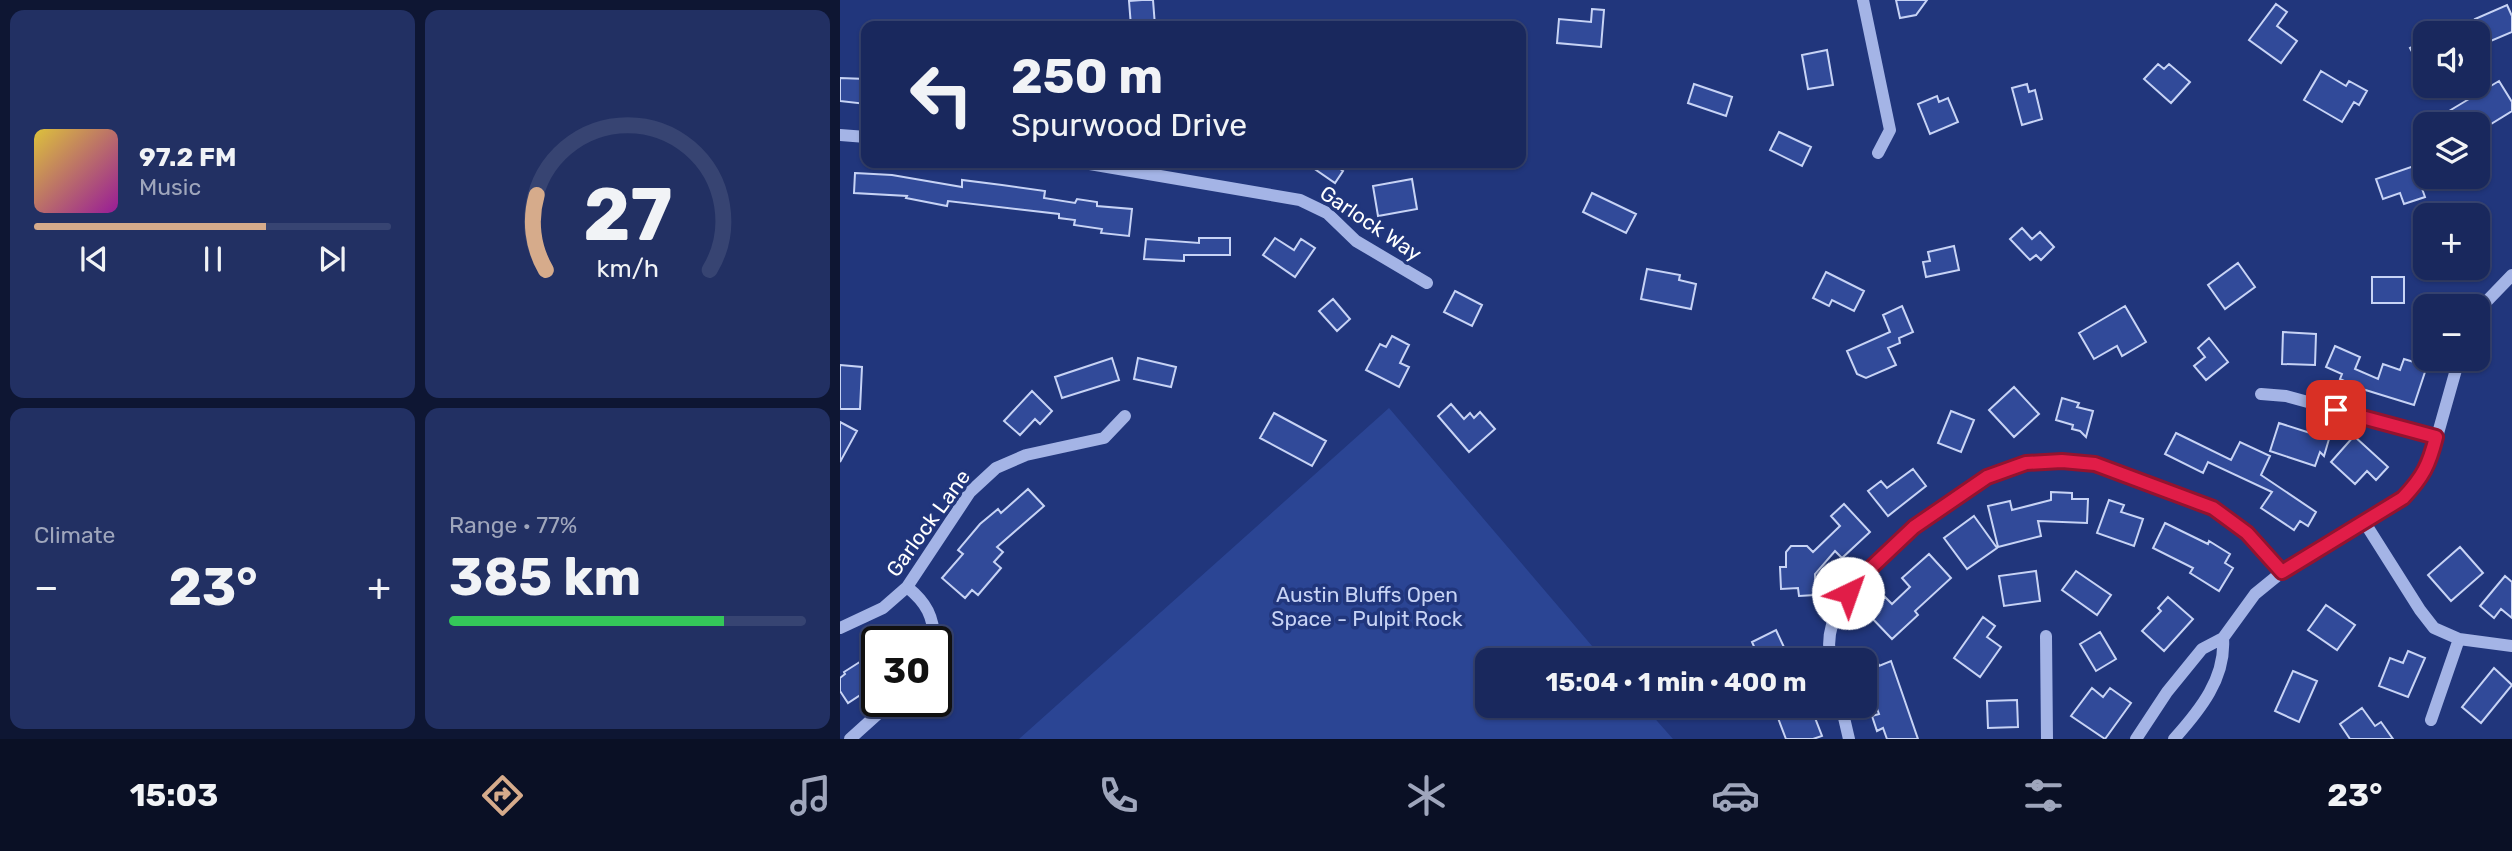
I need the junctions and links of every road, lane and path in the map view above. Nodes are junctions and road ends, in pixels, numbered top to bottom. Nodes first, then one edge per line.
1 (1863, 0) edge
2 (840, 135) edge
3 (861, 136) edge
4 (1878, 153) dead end
5 (1113, 168) edge
6 (2512, 275) edge
7 (1427, 283) dead end
8 (2490, 298) edge
9 (2455, 371) edge
10 (2261, 394) dead end
11 (1125, 416) dead end
12 (2436, 437) junction
13 (2365, 523) junction
14 (2282, 572) junction
15 (907, 587) junction
16 (934, 626) edge
17 (840, 628) edge
18 (2046, 636) dead end
19 (2222, 638) junction
20 (2459, 639) junction
21 (2512, 646) edge
22 (1828, 648) edge
23 (874, 717) edge
24 (1844, 718) edge
25 (2431, 720) dead end
26 (850, 739) edge
27 (1849, 739) edge
28 (2047, 739) edge
29 (2136, 739) edge
30 (2174, 739) edge

1 - 4 street
2 - 3 street
5 - 7 street, Garlock Way
6 - 8 street
9 - 12 street
10 - 12 street
11 - 15 street, Garlock Lane
12 - 13 street
13 - 14 street
13 - 20 street
14 - 19 street
14 - 22 street
15 - 16 street
15 - 17 street, Garlock Lane
18 - 28 street
19 - 29 street
19 - 30 street
20 - 21 street
20 - 25 street
23 - 26 street
24 - 27 street

